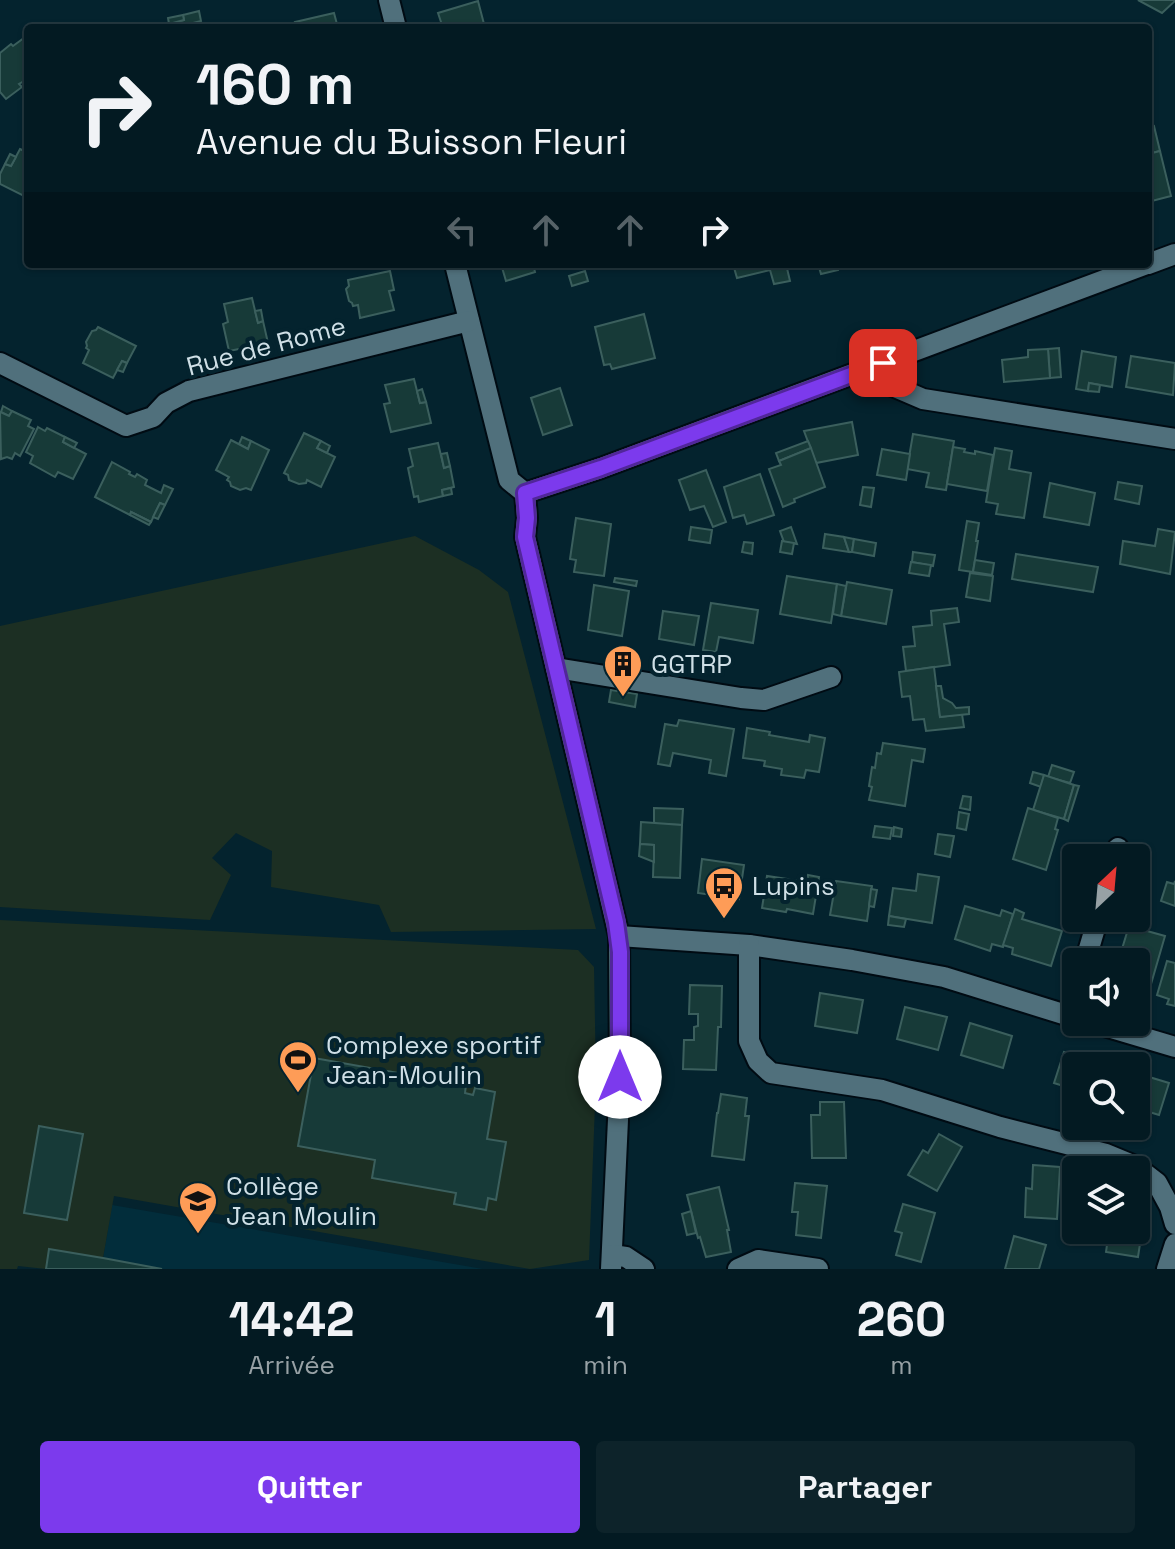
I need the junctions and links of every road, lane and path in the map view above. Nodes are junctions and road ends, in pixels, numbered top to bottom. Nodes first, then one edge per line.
1 (389, 0) edge
2 (395, 24) edge
3 (1175, 254) edge
4 (1152, 263) edge
5 (456, 268) edge
6 (1137, 268) edge
7 (469, 321) junction
8 (0, 363) edge
9 (860, 372) junction
10 (1175, 439) edge
11 (525, 493) junction
12 (556, 668) junction
13 (831, 677) dead end
14 (619, 936) junction
15 (749, 945) junction
16 (1062, 1014) edge
17 (1138, 1036) edge
18 (1175, 1047) edge
19 (1175, 1224) edge
20 (1175, 1244) edge
21 (612, 1262) edge
22 (644, 1269) edge
23 (738, 1269) edge
24 (818, 1269) edge
25 (1167, 1269) edge

1 - 2 street
3 - 4 street
5 - 7 street
6 - 9 street
7 - 8 street, Rue de Rome
7 - 11 street
9 - 10 street
9 - 11 street
11 - 12 street
12 - 13 street
12 - 14 street
14 - 15 street
14 - 21 street
15 - 16 street
15 - 19 street
17 - 18 street
20 - 25 street
21 - 22 street
23 - 24 street

